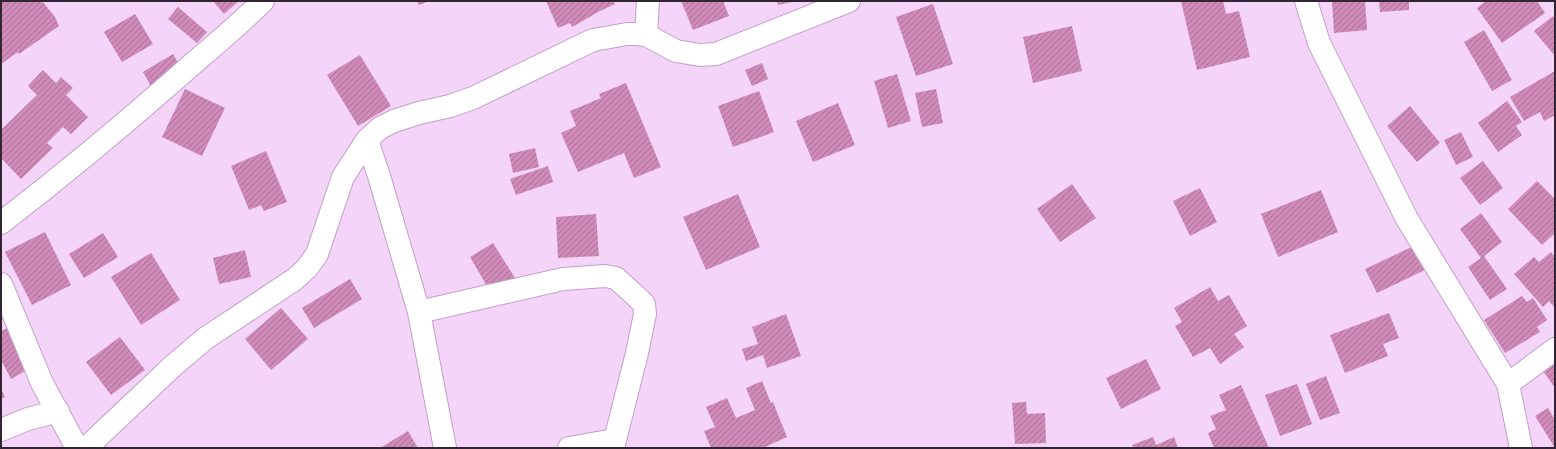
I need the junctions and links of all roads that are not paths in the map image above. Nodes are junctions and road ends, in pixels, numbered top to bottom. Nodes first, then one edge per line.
1 (263, 1) edge
2 (648, 1) edge
3 (849, 1) edge
4 (1306, 1) edge
5 (646, 35) junction
6 (367, 140) junction
7 (1, 223) edge
8 (1, 284) edge
9 (419, 312) junction
10 (1555, 349) edge
11 (1508, 384) junction
12 (58, 411) junction
13 (1, 430) edge
14 (614, 444) edge
15 (78, 448) edge
16 (86, 448) edge
17 (445, 448) edge
18 (569, 448) edge
19 (1521, 448) edge

1 - 7 street
2 - 5 street
3 - 5 street
4 - 11 street
5 - 6 street
6 - 9 street
6 - 16 street
8 - 12 street
9 - 14 street
9 - 17 street
10 - 11 street
11 - 19 street
12 - 13 street
12 - 15 street
14 - 18 street

